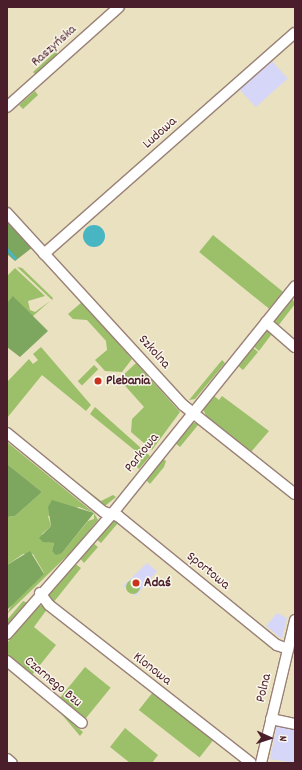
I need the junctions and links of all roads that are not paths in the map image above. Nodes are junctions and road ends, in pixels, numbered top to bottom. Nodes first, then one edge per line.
1 (119, 7) edge
2 (295, 33) edge
3 (7, 107) edge
4 (7, 213) edge
5 (44, 254) junction
6 (295, 286) edge
7 (266, 322) junction
8 (295, 347) edge
9 (193, 412) junction
10 (7, 433) edge
11 (295, 494) edge
12 (112, 514) junction
13 (40, 593) junction
14 (295, 620) edge
15 (7, 634) edge
16 (288, 649) junction
17 (7, 661) edge
18 (271, 719) junction
19 (82, 723) dead end
20 (295, 724) edge
21 (7, 759) edge
22 (12, 763) edge
23 (251, 763) edge
24 (261, 763) edge

1 - 3 street, Raszyńska
2 - 5 street, Ludowa
4 - 5 street, Szkolna
5 - 9 street, Szkolna
6 - 7 street, Parkowa
7 - 8 street
7 - 9 street, Parkowa
9 - 11 street, Szkolna
9 - 12 street, Parkowa
10 - 12 street, Sportowa
12 - 13 street, Parkowa
12 - 16 street, Sportowa
13 - 15 street, Parkowa
13 - 23 street, Klonowa
14 - 16 street, Polna
16 - 18 street, Polna
17 - 19 street, Czarnego Bzu
18 - 20 street
18 - 24 street, Polna
21 - 22 street

